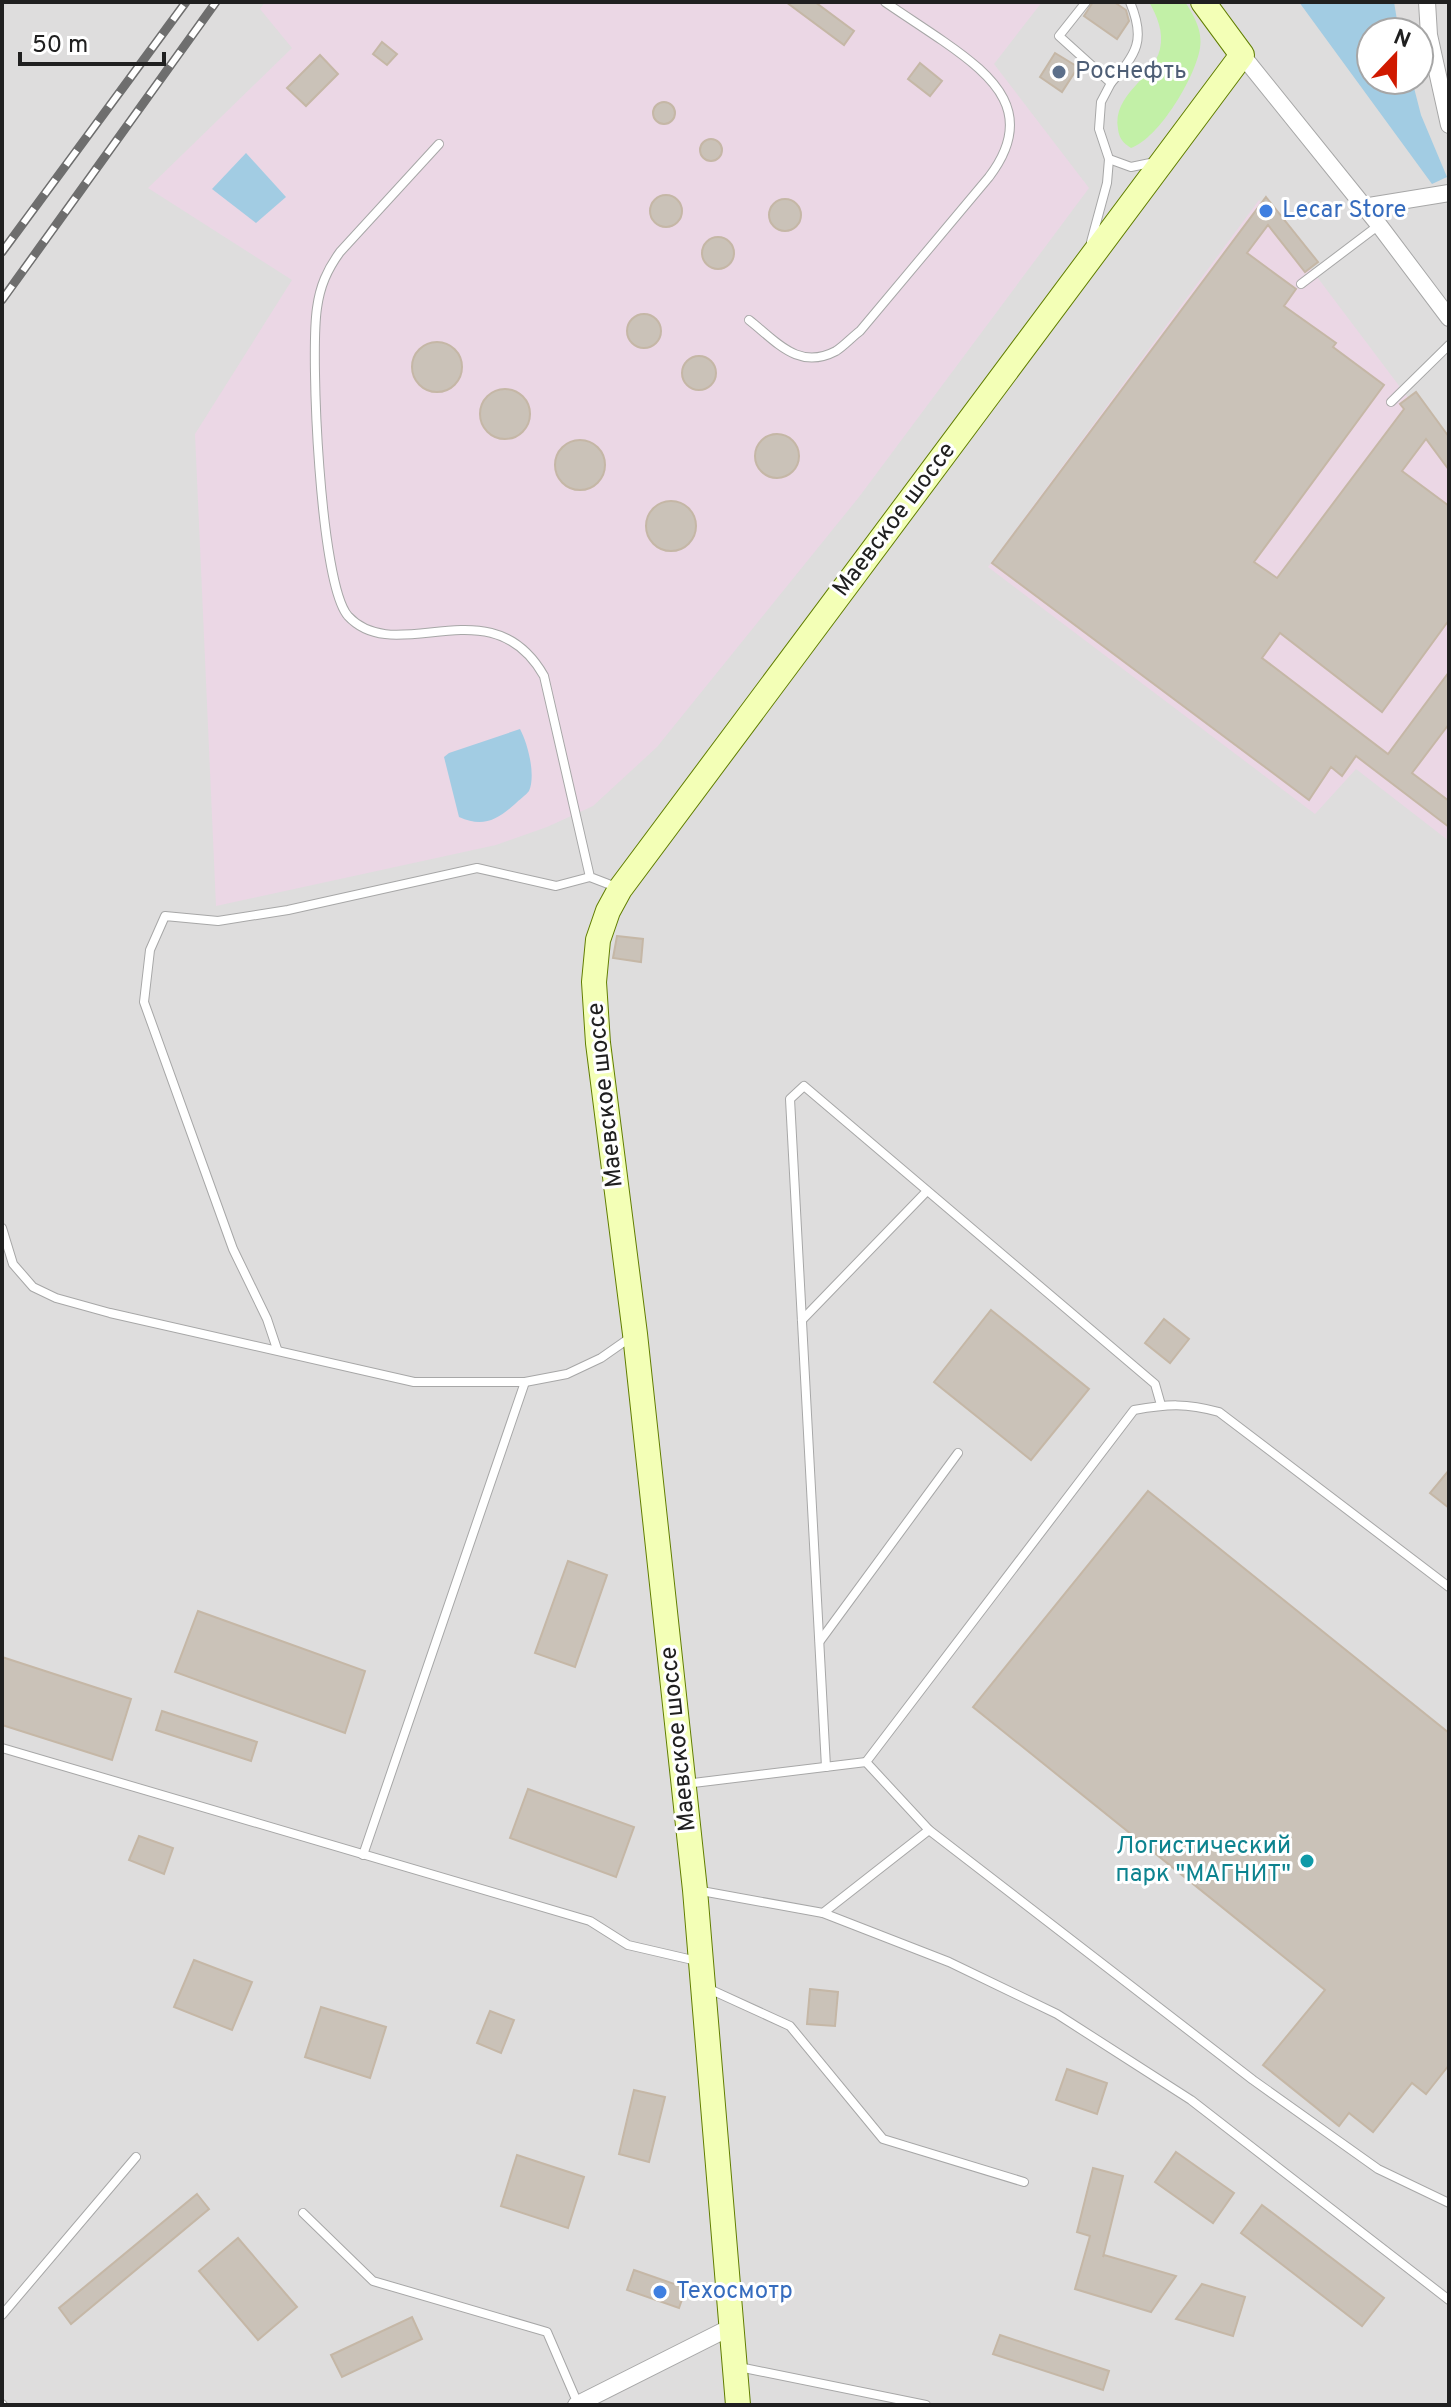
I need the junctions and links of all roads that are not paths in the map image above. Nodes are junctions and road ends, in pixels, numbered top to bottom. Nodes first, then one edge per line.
1 (885, 2) edge
2 (1086, 2) edge
3 (1130, 2) edge
4 (1203, 2) edge
5 (1427, 2) edge
6 (1242, 55) junction
7 (1111, 83) junction
8 (1449, 125) edge
9 (439, 144) dead end
10 (1109, 159) junction
11 (1161, 161) junction
12 (1449, 193) edge
13 (1363, 207) junction
14 (1379, 225) junction
15 (1084, 266) junction
16 (1301, 284) dead end
17 (1449, 318) edge
18 (749, 320) dead end
19 (1449, 345) edge
20 (1391, 402) dead end
21 (590, 877) junction
22 (620, 889) junction
23 (926, 1192) junction
24 (2, 1228) edge
25 (802, 1320) junction
26 (635, 1334) junction
27 (277, 1349) junction
28 (525, 1382) junction
29 (1161, 1405) junction
30 (958, 1453) dead end
31 (1449, 1587) edge
32 (819, 1642) junction
33 (2, 1748) edge
34 (866, 1762) junction
35 (826, 1767) junction
36 (684, 1784) junction
37 (929, 1830) junction
38 (363, 1855) junction
39 (695, 1890) junction
40 (823, 1913) junction
41 (702, 1974) junction
42 (136, 2157) dead end
43 (1024, 2182) dead end
44 (1449, 2203) edge
45 (303, 2213) dead end
46 (1449, 2300) edge
47 (2, 2315) edge
48 (731, 2327) junction
49 (734, 2366) junction
50 (577, 2404) edge
51 (738, 2405) edge
52 (926, 2405) edge

1 - 18 lane
2 - 7 lane
3 - 7 lane
4 - 6 street
5 - 8 street
6 - 11 street, Маевское шоссе
6 - 13 street
7 - 10 lane
9 - 21 lane
10 - 11 lane
10 - 15 lane
11 - 15 street, Маевское шоссе
12 - 13 street
13 - 14 street
14 - 16 lane
14 - 17 street
15 - 22 street, Маевское шоссе
19 - 20 lane
21 - 22 lane
21 - 27 lane
22 - 26 street, Маевское шоссе
23 - 25 lane
23 - 25 lane
23 - 29 lane
24 - 27 lane
25 - 32 lane
26 - 28 lane
26 - 36 street, Маевское шоссе
27 - 28 lane
28 - 38 lane
29 - 31 lane
29 - 34 lane
30 - 32 lane
32 - 35 lane
33 - 38 lane
34 - 35 lane
34 - 37 lane
35 - 36 lane
36 - 39 street, Маевское шоссе
37 - 40 lane
37 - 44 lane
38 - 41 lane
39 - 40 lane
39 - 41 street, Маевское шоссе
40 - 46 lane
41 - 43 lane
41 - 48 street, Маевское шоссе
42 - 47 lane
45 - 50 lane
48 - 49 street, Маевское шоссе
48 - 50 street
49 - 51 street, Маевское шоссе
49 - 52 lane

